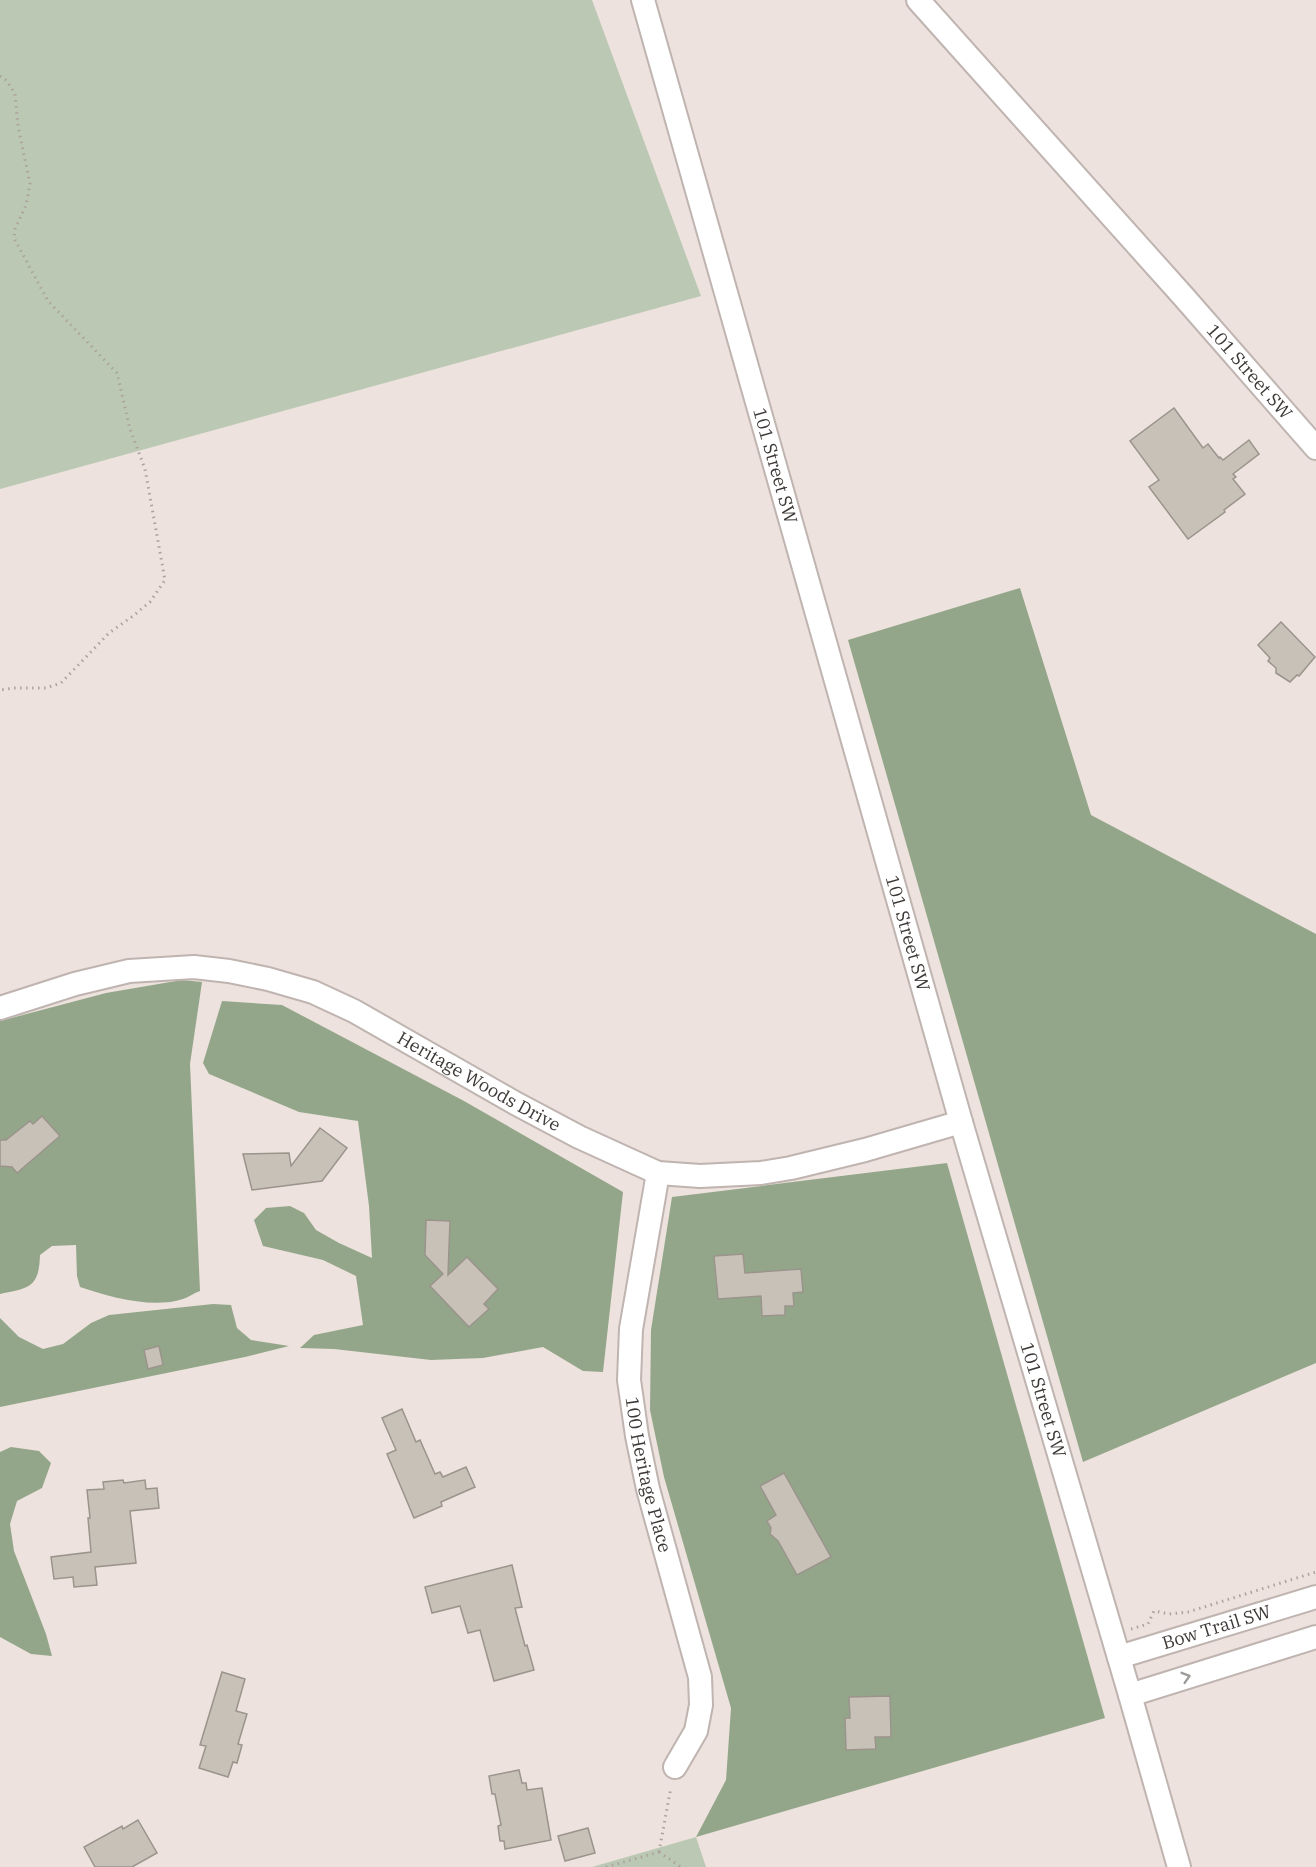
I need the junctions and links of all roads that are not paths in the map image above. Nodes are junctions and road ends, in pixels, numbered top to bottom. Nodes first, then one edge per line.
1 (643, 0) edge
2 (918, 0) edge
3 (1316, 448) edge
4 (0, 1008) edge
5 (961, 1122) junction
6 (658, 1173) junction
7 (1316, 1598) edge
8 (1316, 1636) edge
9 (1119, 1657) junction
10 (1130, 1695) junction
11 (675, 1767) road end
12 (1179, 1867) edge

1 - 5 street, 101 Street SW
2 - 3 street, 101 Street SW
4 - 6 street, Heritage Woods Drive
5 - 6 street, Heritage Woods Drive
5 - 9 street, 101 Street SW
6 - 11 street, 100 Heritage Place
7 - 9 street, Bow Trail SW
10 -> 8 street
9 - 10 street, 101 Street SW
10 - 12 street, 101 Street SW

